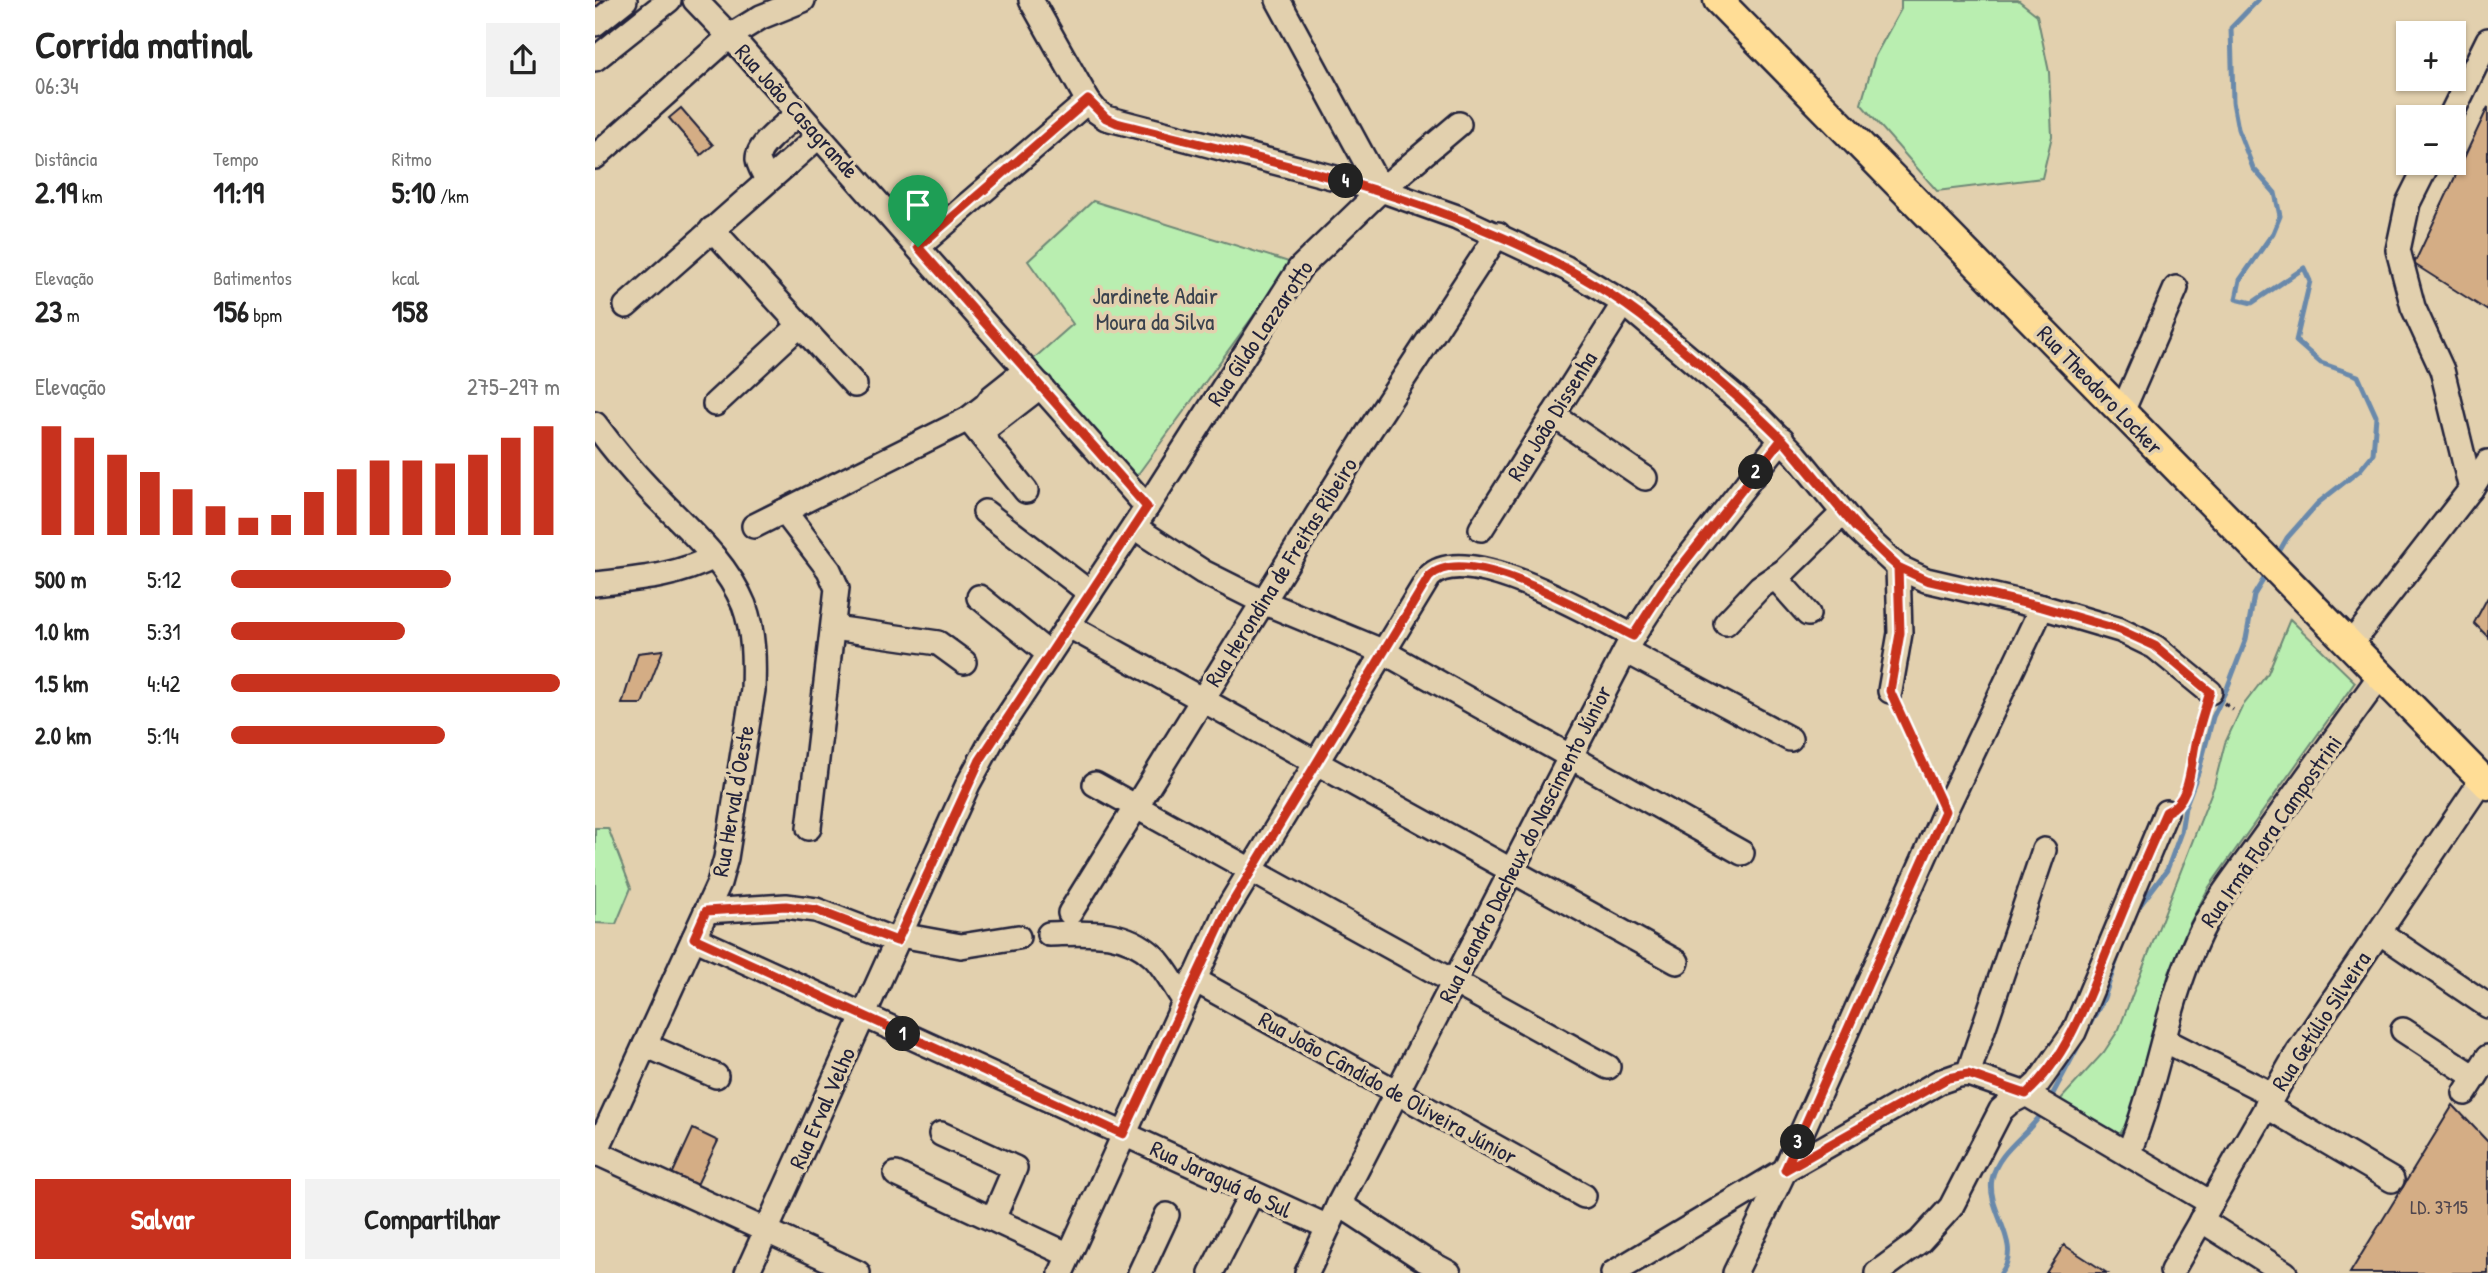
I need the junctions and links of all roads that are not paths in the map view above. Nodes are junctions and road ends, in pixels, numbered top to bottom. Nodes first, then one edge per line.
1 (625, 0) edge
2 (669, 0) edge
3 (695, 0) edge
4 (803, 0) edge
5 (1031, 0) edge
6 (1278, 0) edge
7 (1718, 0) edge
8 (595, 24) edge
9 (730, 36) junction
10 (2488, 40) edge
11 (595, 59) edge
12 (1088, 100) junction
13 (2456, 105) edge
14 (799, 113) junction
15 (1459, 124) dead end
16 (819, 136) junction
17 (595, 157) edge
18 (2422, 175) edge
19 (767, 180) junction
20 (1381, 190) junction
21 (712, 229) junction
22 (1498, 234) junction
23 (918, 247) junction
24 (2176, 288) dead end
25 (1624, 303) junction
26 (626, 306) dead end
27 (800, 325) junction
28 (1034, 378) junction
29 (855, 384) dead end
30 (715, 404) dead end
31 (2122, 412) junction
32 (1553, 415) junction
33 (595, 424) edge
34 (974, 426) junction
35 (1782, 439) junction
36 (2488, 462) edge
37 (1645, 478) dead end
38 (2471, 489) junction
39 (1026, 491) dead end
40 (1147, 507) junction
41 (784, 511) junction
42 (985, 512) dead end
43 (1843, 513) junction
44 (754, 526) dead end
45 (1134, 527) junction
46 (1481, 529) dead end
47 (714, 556) junction
48 (1898, 567) junction
49 (1775, 577) junction
50 (595, 584) edge
51 (1090, 593) junction
52 (979, 597) dead end
53 (1263, 602) junction
54 (2042, 607) junction
55 (1808, 614) dead end
56 (1726, 623) dead end
57 (1069, 625) junction
58 (834, 628) junction
59 (1630, 643) junction
60 (2350, 645) junction
61 (1384, 652) junction
62 (1049, 654) junction
63 (964, 662) dead end
64 (2380, 676) junction
65 (1890, 691) road end
66 (2210, 692) road end
67 (1202, 700) junction
68 (1790, 739) dead end
69 (1570, 757) junction
70 (1317, 763) junction
71 (1095, 784) dead end
72 (2486, 784) edge
73 (1136, 807) junction
74 (2166, 812) road end
75 (809, 828) dead end
76 (2044, 850) dead end
77 (1742, 853) dead end
78 (1252, 871) junction
79 (1511, 871) junction
80 (706, 911) junction
81 (1070, 913) dead end
82 (2379, 932) junction
83 (1049, 934) dead end
84 (1019, 937) dead end
85 (694, 938) junction
86 (899, 938) junction
87 (1677, 962) dead end
88 (1193, 979) junction
89 (1454, 982) junction
90 (1184, 1000) junction
91 (2488, 1006) edge
92 (864, 1016) junction
93 (2403, 1030) dead end
94 (2164, 1040) junction
95 (645, 1045) junction
96 (2488, 1057) edge
97 (1608, 1067) dead end
98 (1968, 1074) junction
99 (716, 1076) dead end
100 (1397, 1092) junction
101 (2270, 1100) junction
102 (2039, 1102) junction
103 (941, 1133) dead end
104 (1123, 1134) junction
105 (595, 1153) edge
106 (2127, 1154) junction
107 (1785, 1170) junction
108 (896, 1174) dead end
109 (2392, 1180) dead end
110 (1252, 1193) junction
111 (1584, 1196) dead end
112 (1339, 1204) junction
113 (2206, 1212) junction
114 (1167, 1214) dead end
115 (993, 1219) junction
116 (1328, 1227) junction
117 (766, 1231) junction
118 (1065, 1264) edge
119 (2172, 1270) dead end
120 (747, 1273) edge
121 (858, 1273) edge
122 (1140, 1273) edge
123 (1211, 1273) edge
124 (1307, 1273) edge
125 (1449, 1273) edge
126 (1613, 1273) edge
127 (1735, 1273) edge
128 (1877, 1273) edge
129 (2285, 1273) edge

1 - 8 street
2 - 11 street
3 - 9 street, Rua João Casagrande
4 - 9 street
5 - 12 street
6 - 20 street
7 - 31 main road, Rua Theodoro Locker
9 - 14 street, Rua João Casagrande
9 - 17 street
10 - 13 street
12 - 20 street
12 - 23 street
14 - 16 street, Rua João Casagrande
14 - 19 street
15 - 20 street, Rua Gildo Lazzarotto
16 - 19 street
16 - 23 street, Rua João Casagrande
18 - 38 street
19 - 21 street
20 - 22 street
20 - 40 street, Rua Gildo Lazzarotto
21 - 26 street
21 - 27 street
22 - 25 street
22 - 53 street, Rua Herondina de Freitas Ribeiro
23 - 28 street, Rua João Casagrande
24 - 31 street
25 - 32 street, Rua João Dissenha
25 - 35 street
27 - 29 street
27 - 30 street
28 - 34 street
28 - 40 street, Rua João Casagrande
31 - 60 main road, Rua Theodoro Locker
32 - 37 street
32 - 46 street, Rua João Dissenha
33 - 47 street, Rua Herval d'Oeste
34 - 39 street
34 - 41 street
35 - 43 street
35 - 59 street, Rua Leandro Dacheux do Nascimento Júnior
36 - 38 street
38 - 60 street
40 - 45 street, Rua Erval Velho
41 - 44 street
41 - 58 street
42 - 51 street
43 - 48 street
43 - 49 street
45 - 51 street, Rua Erval Velho
45 - 53 street
47 - 50 street
47 - 80 street, Rua Herval d'Oeste
48 - 54 street
48 - 65 street
49 - 55 street
49 - 56 street
51 - 57 street, Rua Erval Velho
52 - 62 street
53 - 61 street
53 - 67 street, Rua Herondina de Freitas Ribeiro
54 - 66 street
54 - 107 street
57 - 62 street, Rua Erval Velho
57 - 67 street
58 - 63 street
58 - 75 street
59 - 61 street
59 - 68 street
59 - 69 street, Rua Leandro Dacheux do Nascimento Júnior
60 - 64 main road, Rua Theodoro Locker
61 - 69 street
61 - 70 street
62 - 86 street, Rua Erval Velho
64 - 72 main road, Rua Theodoro Locker
64 - 94 street, Rua Irmã Flora Campostrini
67 - 70 street
67 - 73 street, Rua Herondina de Freitas Ribeiro
69 - 77 street
69 - 79 street, Rua Leandro Dacheux do Nascimento Júnior
70 - 78 street
70 - 79 street
71 - 73 street
72 - 82 street, Rua Getúlio Silveira
73 - 78 street
73 - 81 street, Rua Herondina de Freitas Ribeiro
74 - 102 street
76 - 98 street
78 - 88 street
78 - 89 street
79 - 87 street
79 - 89 street, Rua Leandro Dacheux do Nascimento Júnior
80 - 85 street, Rua Herval d'Oeste
80 - 86 street
82 - 91 street
82 - 101 street, Rua Getúlio Silveira
83 - 90 street
84 - 86 street
85 - 92 street, Rua Jaraguá do Sul
85 - 95 street, Rua Herval d'Oeste
86 - 92 street, Rua Erval Velho
88 - 90 street
88 - 100 street, Rua João Cândido de Oliveira Júnior
89 - 97 street
89 - 100 street, Rua Leandro Dacheux do Nascimento Júnior
90 - 104 street
92 - 104 street, Rua Jaraguá do Sul
92 - 117 street, Rua Erval Velho
93 - 96 street
94 - 101 street
94 - 106 street, Rua Irmã Flora Campostrini
95 - 99 street
95 - 105 street, Rua Herval d'Oeste
98 - 102 street
98 - 107 street
100 - 111 street, Rua João Cândido de Oliveira Júnior
100 - 112 street, Rua Leandro Dacheux do Nascimento Júnior
101 - 109 street
101 - 113 street, Rua Getúlio Silveira
102 - 106 street
102 - 128 street
103 - 115 street
104 - 110 street, Rua Jaraguá do Sul
104 - 118 street
105 - 117 street
106 - 113 street
107 - 126 street
107 - 127 street
108 - 115 street
110 - 116 street, Rua Jaraguá do Sul
110 - 123 street
112 - 116 street, Rua Leandro Dacheux do Nascimento Júnior
112 - 125 street
113 - 119 street, Rua Getúlio Silveira
113 - 129 street
114 - 122 street
115 - 118 street
116 - 124 street, Rua Leandro Dacheux do Nascimento Júnior
117 - 120 street, Rua Erval Velho
117 - 121 street

